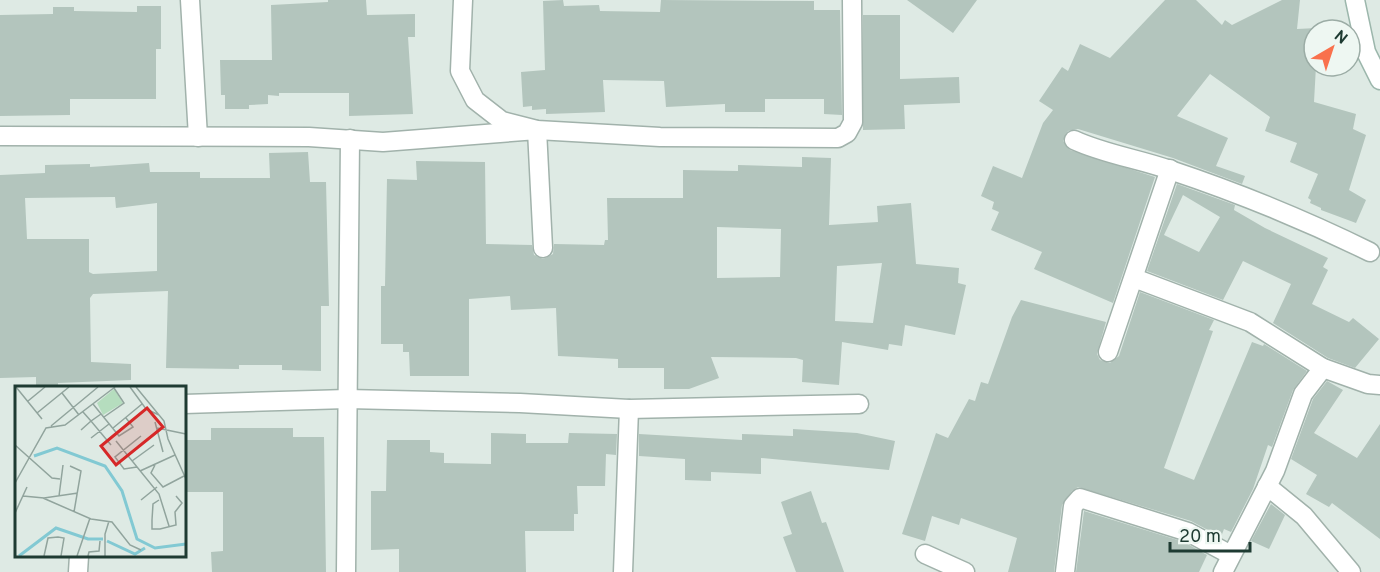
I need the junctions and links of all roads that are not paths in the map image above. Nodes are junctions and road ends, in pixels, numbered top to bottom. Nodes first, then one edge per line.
1 (190, 0) edge
2 (463, 0) edge
3 (852, 0) edge
4 (1355, 0) edge
5 (1380, 80) edge
6 (537, 130) junction
7 (0, 136) edge
8 (198, 137) junction
9 (350, 139) junction
10 (1074, 140) dead end
11 (1170, 170) junction
12 (543, 248) dead end
13 (1370, 252) dead end
14 (1134, 278) junction
15 (1108, 352) dead end
16 (1323, 368) junction
17 (1380, 385) edge
18 (347, 399) junction
19 (186, 404) edge
20 (859, 404) dead end
21 (629, 409) junction
22 (1268, 486) junction
23 (925, 554) dead end
24 (1231, 555) junction
25 (79, 557) edge
26 (78, 572) edge
27 (346, 572) edge
28 (623, 572) edge
29 (965, 572) edge
30 (1065, 572) edge
31 (1223, 572) edge
32 (1351, 572) edge

1 - 8 street
2 - 6 street
3 - 6 street
4 - 5 street
6 - 9 street
6 - 12 street
7 - 8 street
8 - 9 street
9 - 18 street
10 - 11 street
11 - 13 street
11 - 14 street
14 - 15 street
14 - 16 street
16 - 17 street
16 - 22 street
18 - 19 street
18 - 21 street
18 - 27 street
20 - 21 street
21 - 28 street
22 - 24 street
22 - 32 street
23 - 29 street
24 - 30 street
24 - 31 street
25 - 26 street

